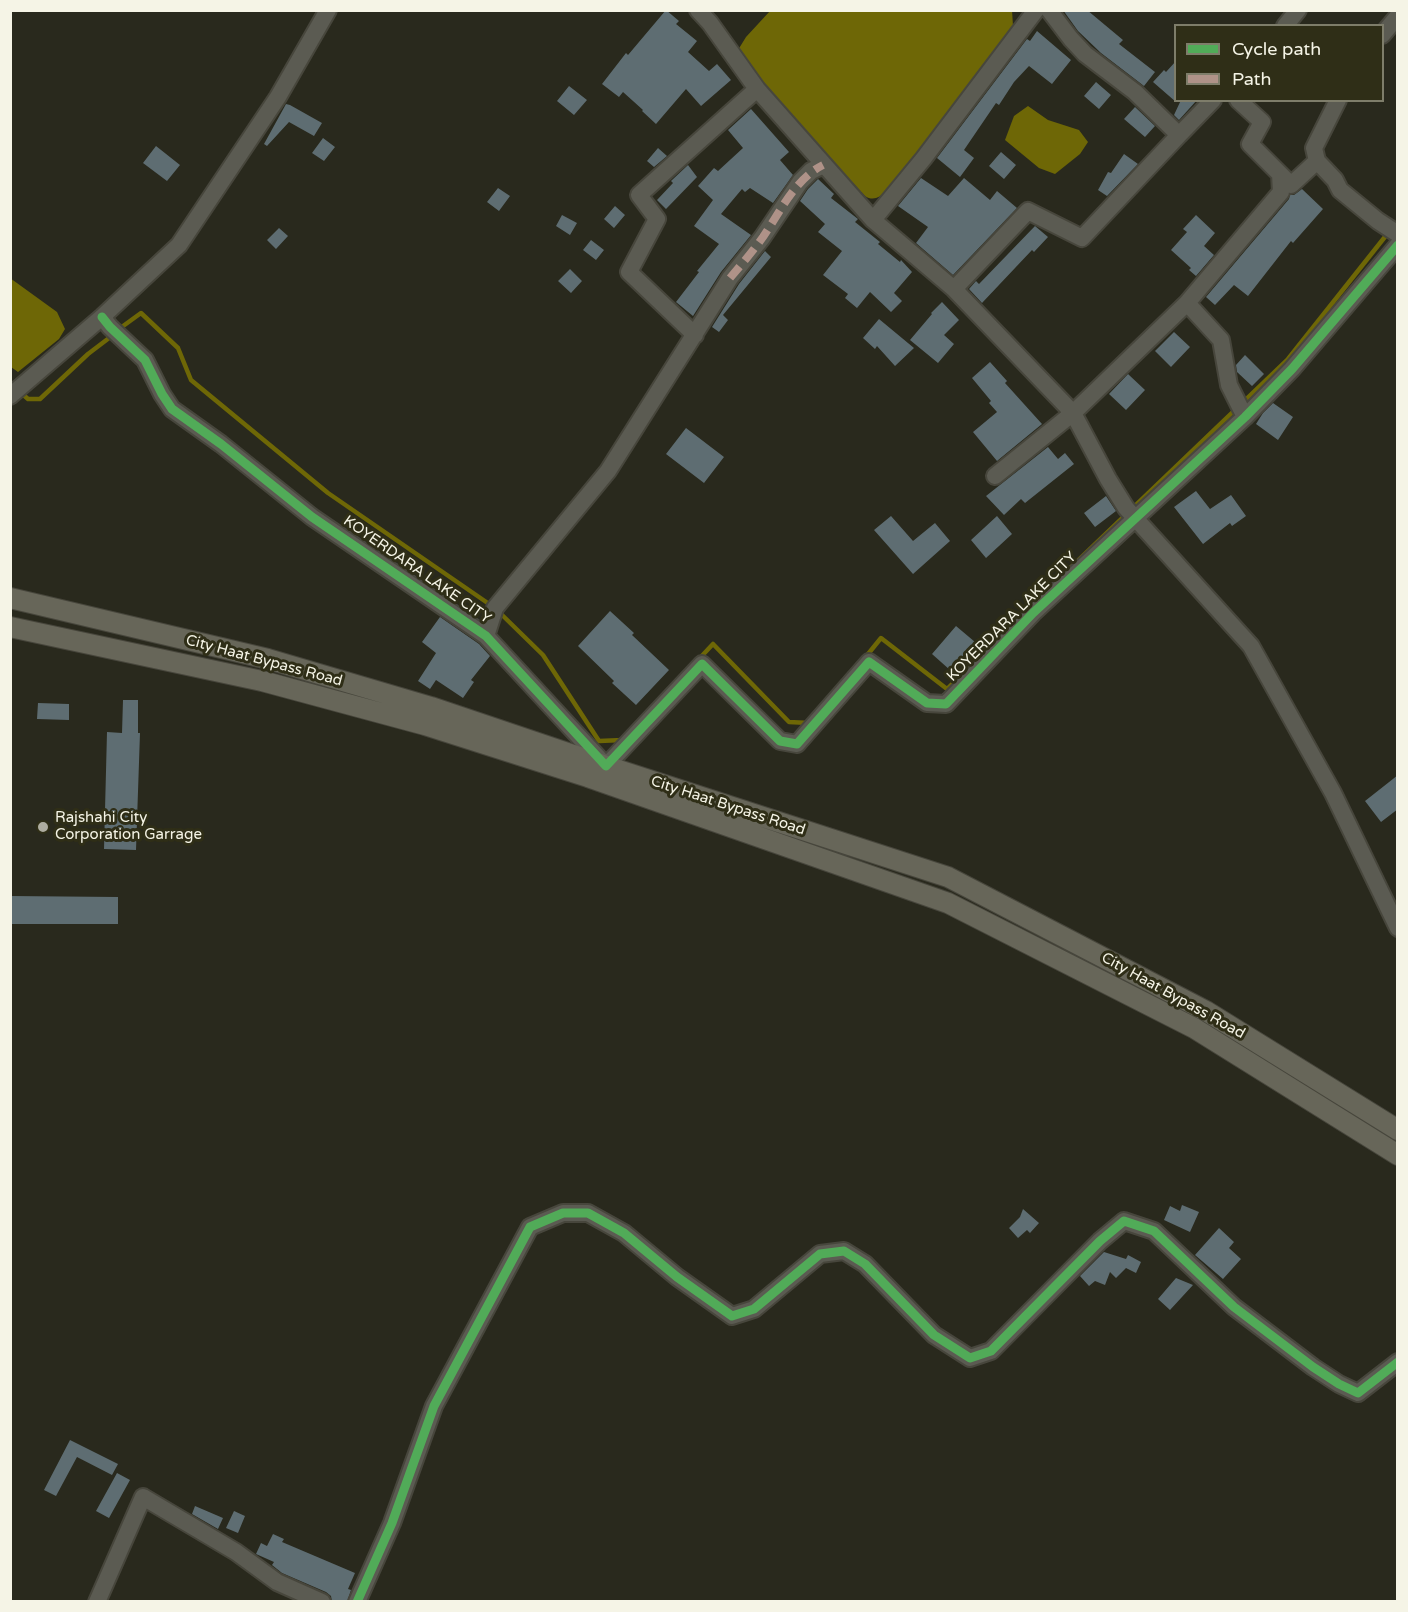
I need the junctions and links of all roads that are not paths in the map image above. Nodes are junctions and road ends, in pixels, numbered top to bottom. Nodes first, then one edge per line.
1 (328, 10) edge
2 (698, 10) edge
3 (1036, 10) edge
4 (1049, 10) edge
5 (1298, 10) edge
6 (1398, 16) edge
7 (1288, 24) edge
8 (1384, 34) edge
9 (757, 89) junction
10 (1212, 102) edge
11 (1240, 102) edge
12 (1337, 102) edge
13 (1179, 135) junction
14 (1317, 161) junction
15 (823, 165) junction
16 (1280, 174) junction
17 (873, 220) junction
18 (1398, 234) edge
19 (1398, 245) edge
20 (954, 289) junction
21 (1187, 303) junction
22 (102, 317) junction
23 (694, 335) junction
24 (15, 392) edge
25 (1073, 413) junction
26 (1245, 417) junction
27 (995, 476) dead end
28 (1132, 514) junction
29 (10, 598) edge
30 (10, 627) edge
31 (486, 636) junction
32 (606, 766) junction
33 (1398, 928) edge
34 (1398, 1130) edge
35 (1398, 1155) edge
36 (1398, 1362) edge
37 (97, 1602) edge
38 (322, 1602) edge
39 (357, 1602) edge

1 - 22 street
2 - 9 street
3 - 17 street
4 - 13 street
5 - 7 street
6 - 8 street
9 - 15 street
9 - 23 street
10 - 13 street
11 - 16 street
12 - 14 street
13 - 20 street
14 - 16 street
14 - 18 street
15 - 17 street
15 - 23 street
16 - 21 street
17 - 20 street
19 - 26 street, KOYERDARA LAKE CITY
20 - 25 street
21 - 25 street
21 - 26 street
22 - 24 street
22 - 31 street, KOYERDARA LAKE CITY
23 - 31 street
25 - 27 street
25 - 28 street
26 - 28 street, KOYERDARA LAKE CITY
28 - 32 street, KOYERDARA LAKE CITY
28 - 33 street
29 - 32 main road, City Haat Bypass Road
30 - 35 main road, City Haat Bypass Road
31 - 32 street, KOYERDARA LAKE CITY
32 - 34 main road, City Haat Bypass Road
36 - 39 street
37 - 38 street

